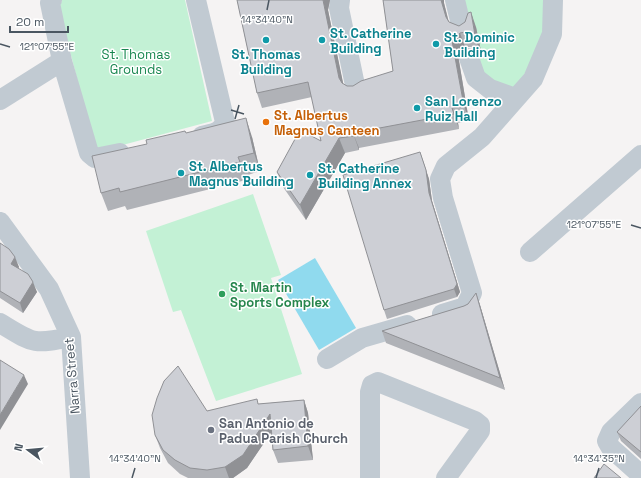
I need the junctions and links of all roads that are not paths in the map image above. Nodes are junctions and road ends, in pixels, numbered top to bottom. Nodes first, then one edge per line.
1 (52, 0) edge
2 (196, 0) edge
3 (340, 0) edge
4 (455, 0) edge
5 (553, 0) edge
6 (462, 30) edge
7 (469, 58) dead end
8 (62, 61) junction
9 (356, 90) edge
10 (515, 98) junction
11 (0, 100) edge
12 (187, 139) edge
13 (134, 150) edge
14 (641, 155) edge
15 (0, 222) edge
16 (530, 252) dead end
17 (0, 323) edge
18 (70, 337) junction
19 (327, 359) dead end
20 (641, 403) edge
21 (641, 475) edge
22 (80, 478) edge
23 (370, 478) edge
24 (446, 478) edge

1 - 8 street
2 - 12 street
3 - 9 street
4 - 6 street
5 - 10 street
7 - 10 street
8 - 11 street
8 - 13 street
10 - 19 street
14 - 16 street
15 - 18 street, Narra Street
17 - 18 street
18 - 22 street, Narra Street
20 - 21 street
23 - 24 street

